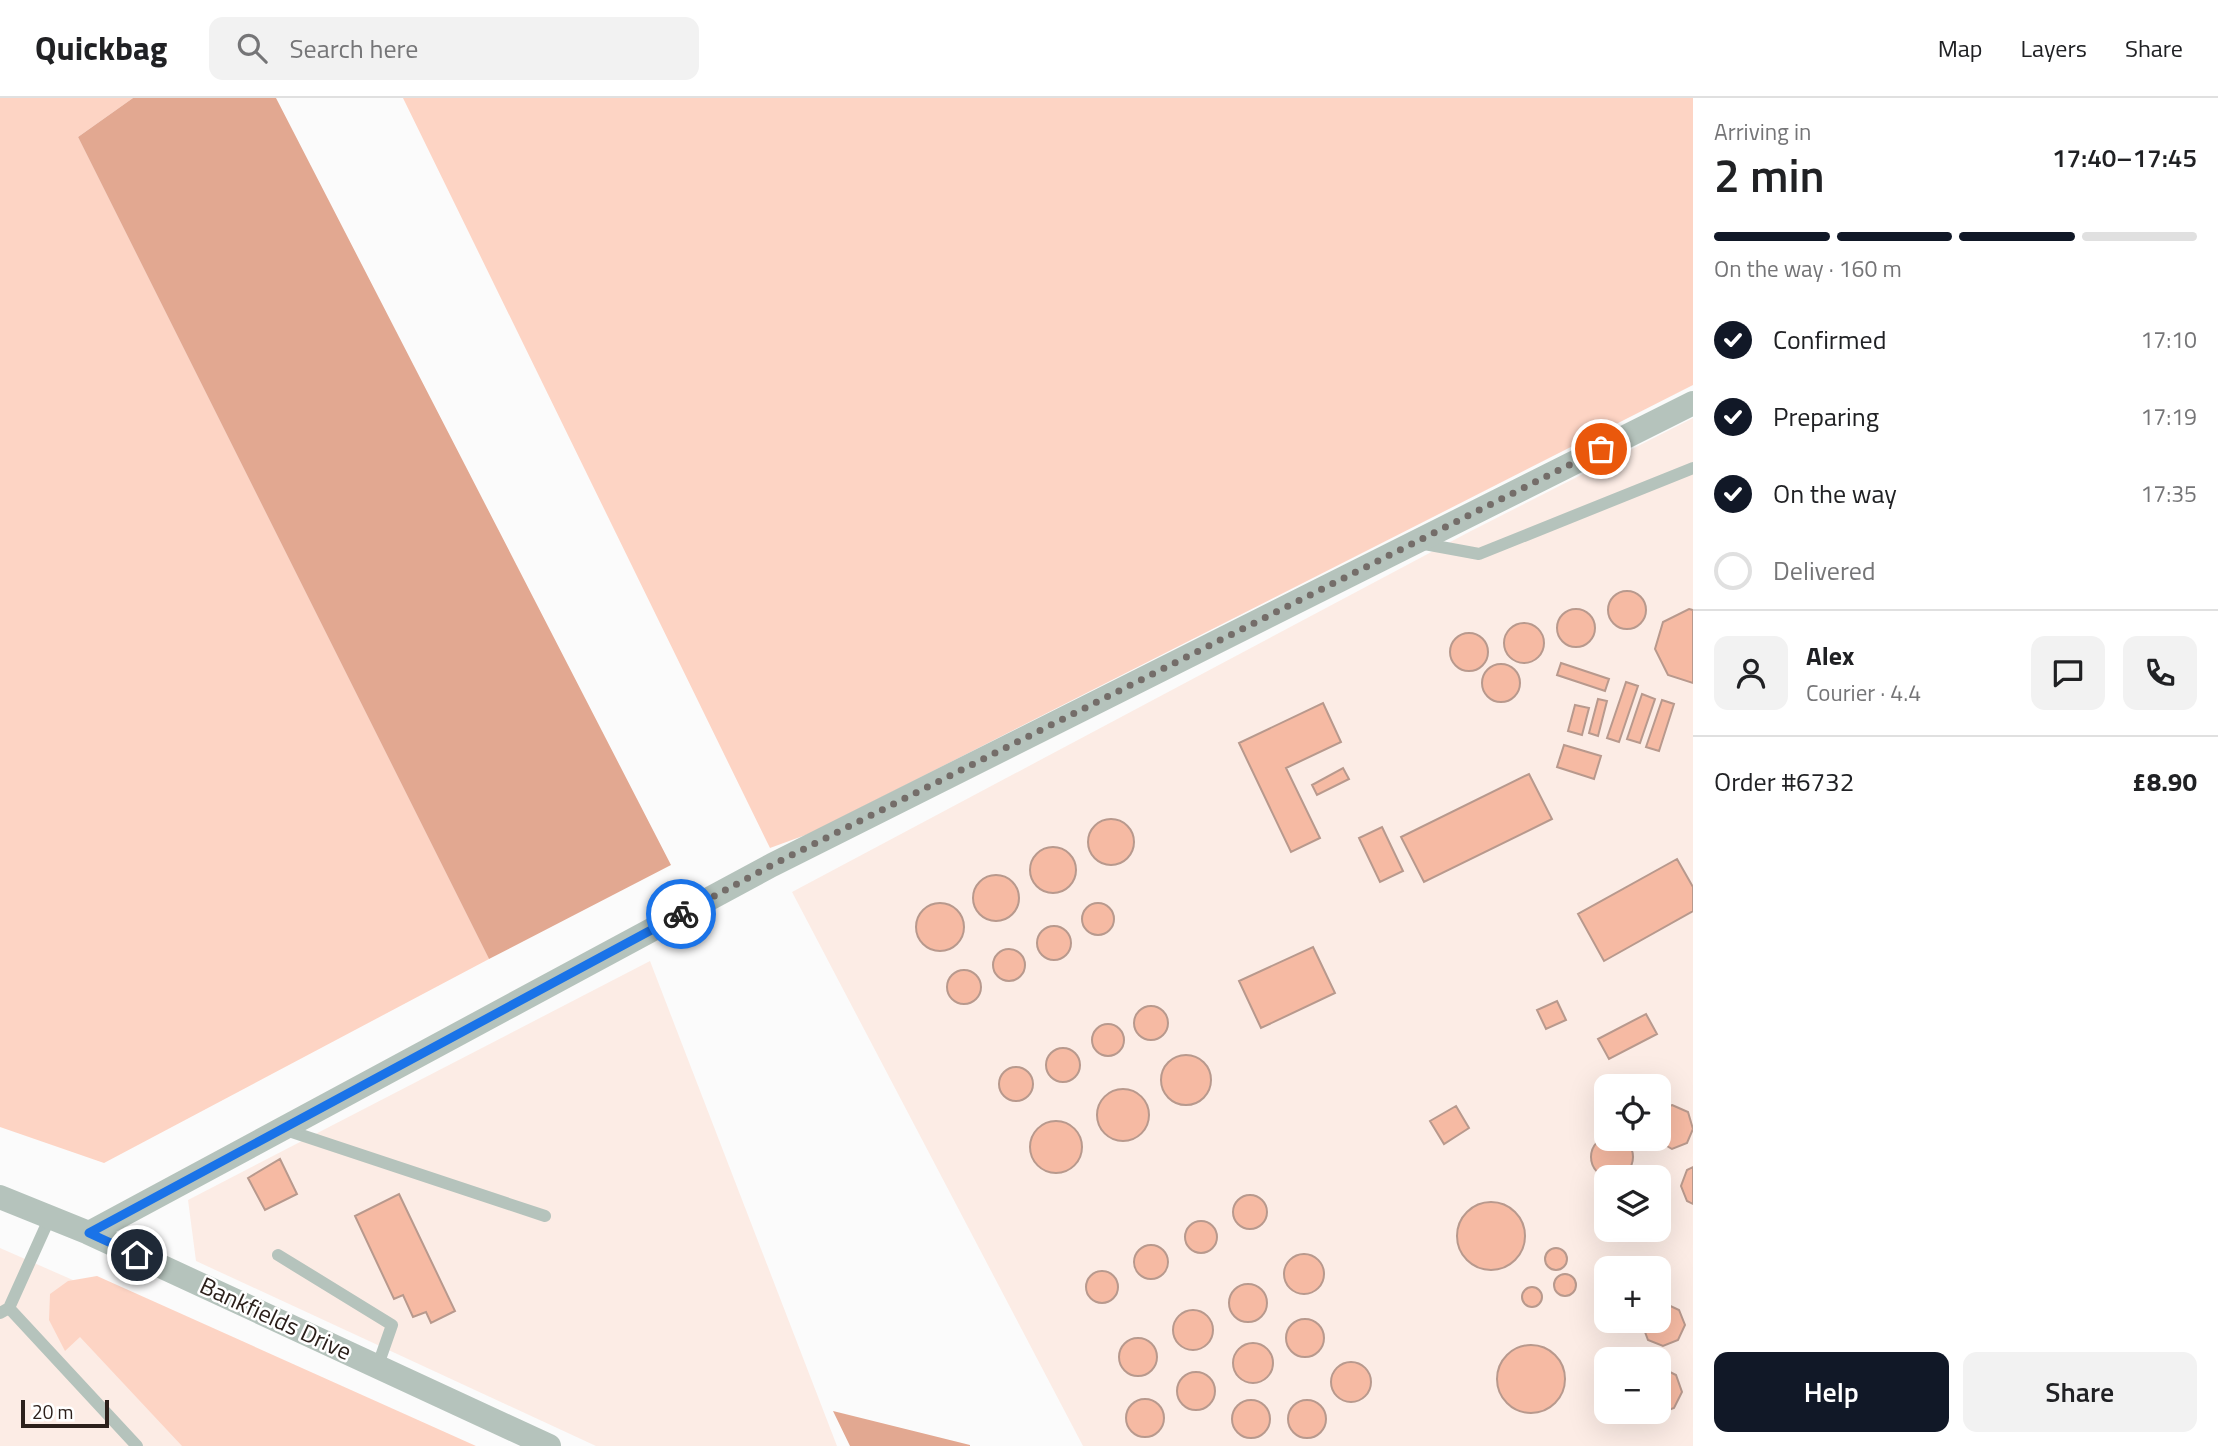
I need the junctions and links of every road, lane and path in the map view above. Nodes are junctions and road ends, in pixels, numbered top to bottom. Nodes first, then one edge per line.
1 (1693, 403) edge
2 (1693, 468) edge
3 (1415, 542) junction
4 (282, 1128) junction
5 (0, 1197) edge
6 (545, 1216) dead end
7 (50, 1217) junction
8 (89, 1233) junction
9 (278, 1255) dead end
10 (5, 1311) edge
11 (377, 1364) junction
12 (137, 1446) edge
13 (549, 1446) edge

1 - 3 street
2 - 3 lane
3 - 4 street
4 - 6 lane
4 - 8 street
5 - 7 street, Bankfields Drive
7 - 8 street, Bankfields Drive
7 - 10 lane
8 - 11 street, Bankfields Drive
9 - 11 lane
10 - 12 lane
11 - 13 street, Bankfields Drive

